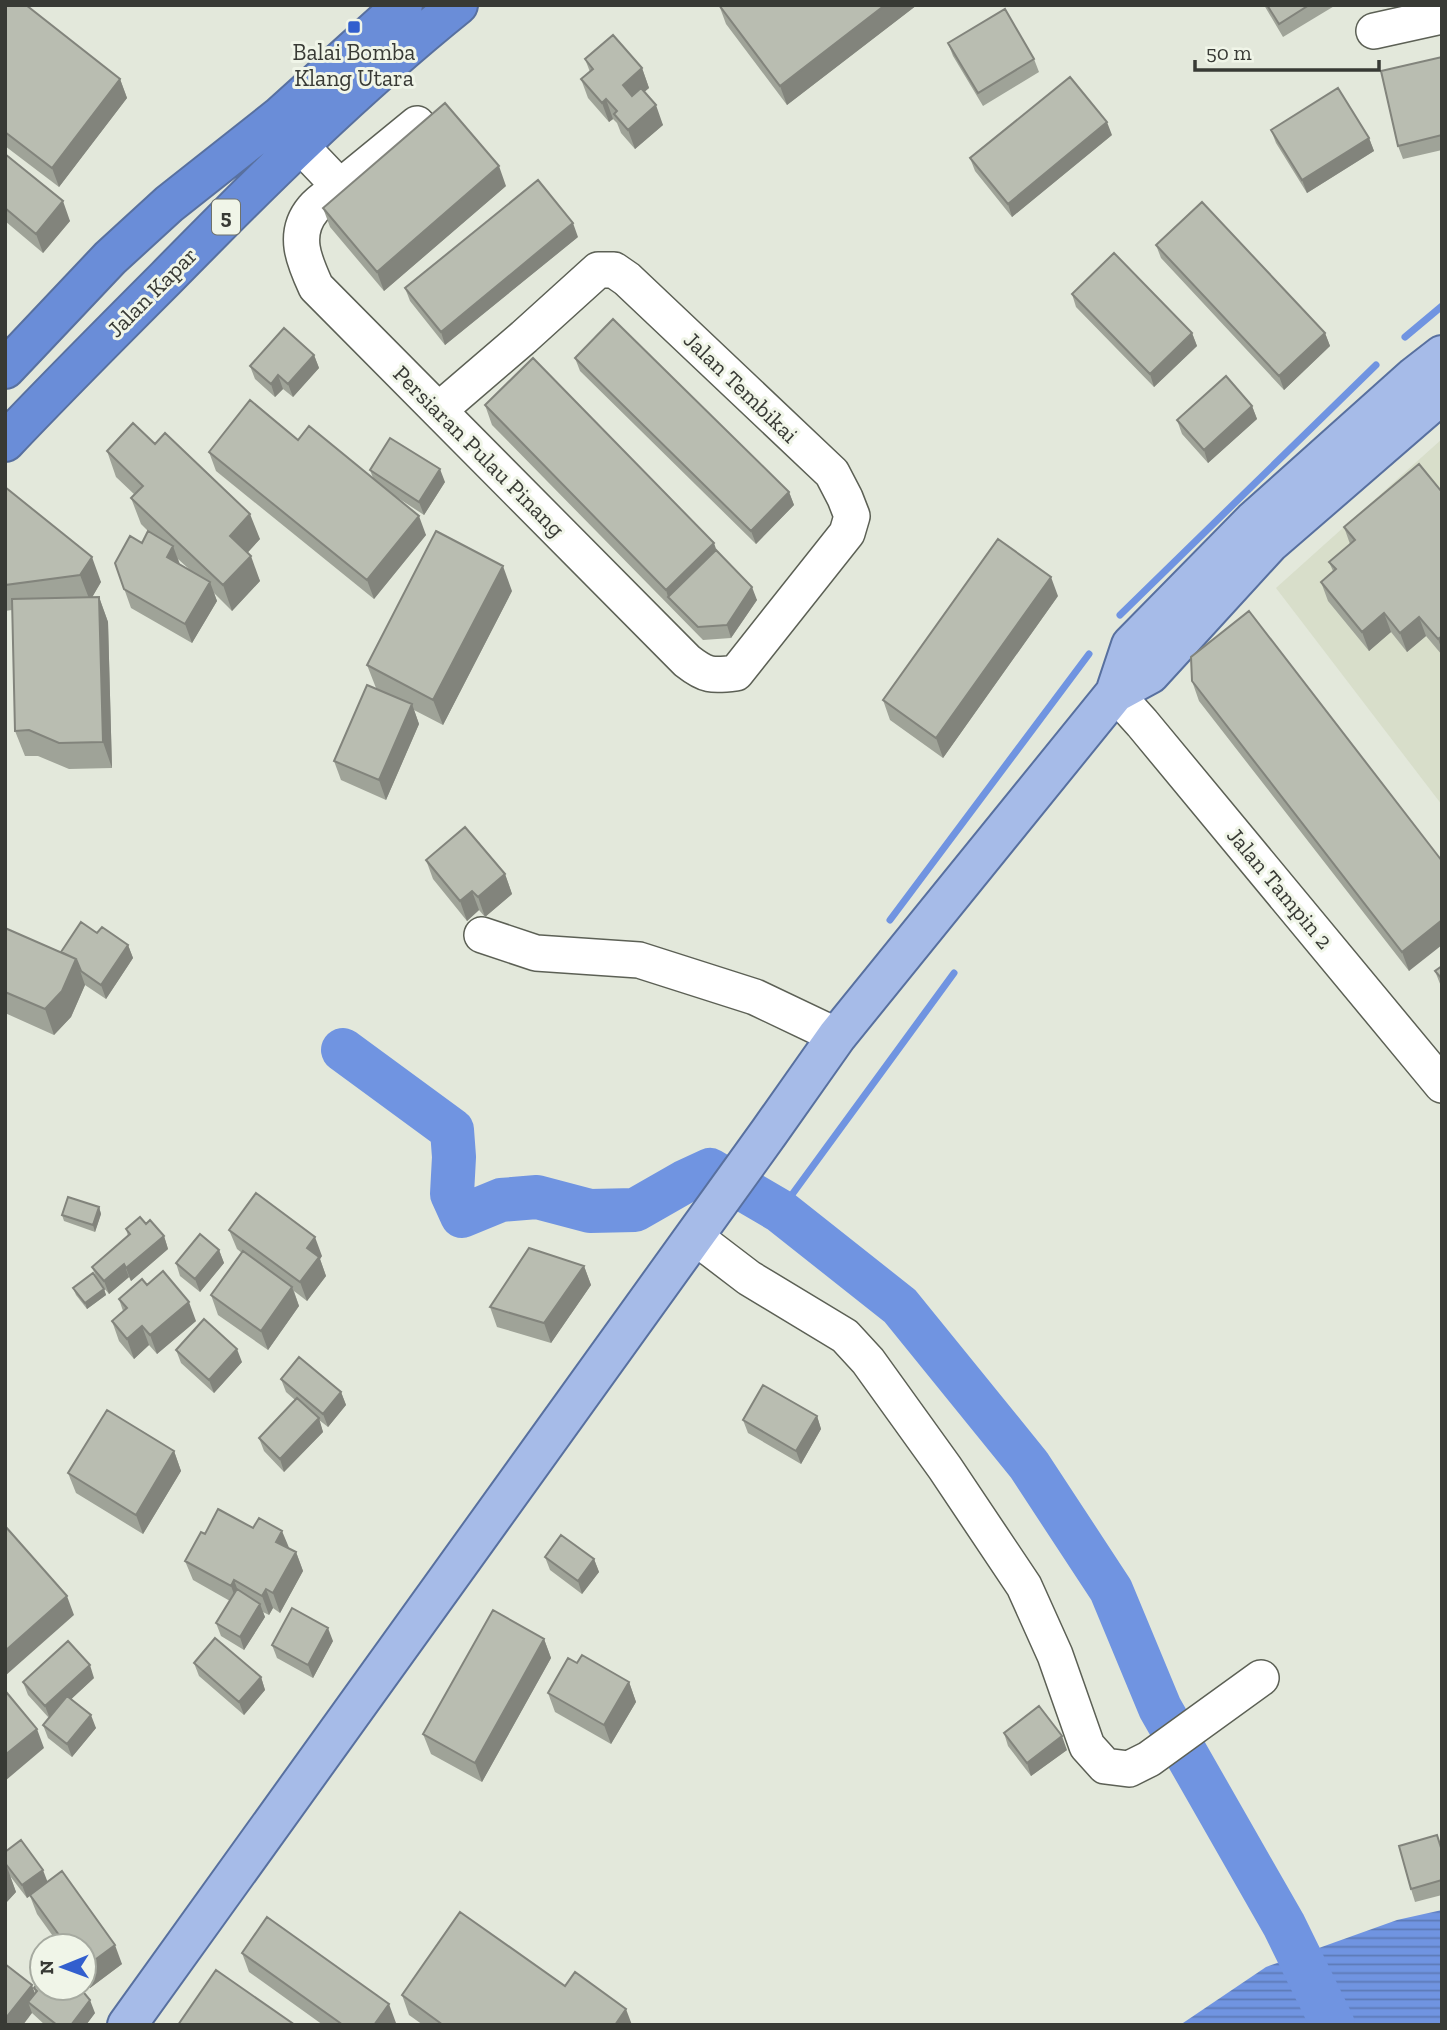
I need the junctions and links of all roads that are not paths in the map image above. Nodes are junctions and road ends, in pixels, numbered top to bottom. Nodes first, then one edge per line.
1 (403, 5) edge
2 (458, 5) edge
3 (1442, 16) edge
4 (1374, 31) dead end
5 (417, 124) edge
6 (300, 145) junction
7 (340, 187) junction
8 (1442, 355) edge
9 (5, 369) edge
10 (1442, 394) edge
11 (439, 410) junction
12 (5, 442) edge
13 (736, 673) joint
14 (1115, 694) junction
15 (481, 935) dead end
16 (836, 1036) junction
17 (1442, 1085) edge
18 (702, 1225) junction
19 (1261, 1678) dead end
20 (127, 2025) edge

1 - 9 highway, 5
2 - 6 highway, Jalan Kapar / 5
3 - 4 street
5 - 7 street, Persiaran Pulau Pinang
6 - 7 street
6 - 12 highway, Jalan Kapar / 5
7 - 11 street, Persiaran Pulau Pinang
8 - 14 main road
10 - 14 main road
11 - 13 street, Persiaran Pulau Pinang
11 - 13 street, Jalan Tembikai
14 - 16 main road
14 - 17 street, Jalan Tampin 2
15 - 16 street
16 - 18 main road
18 - 19 street
18 - 20 main road

